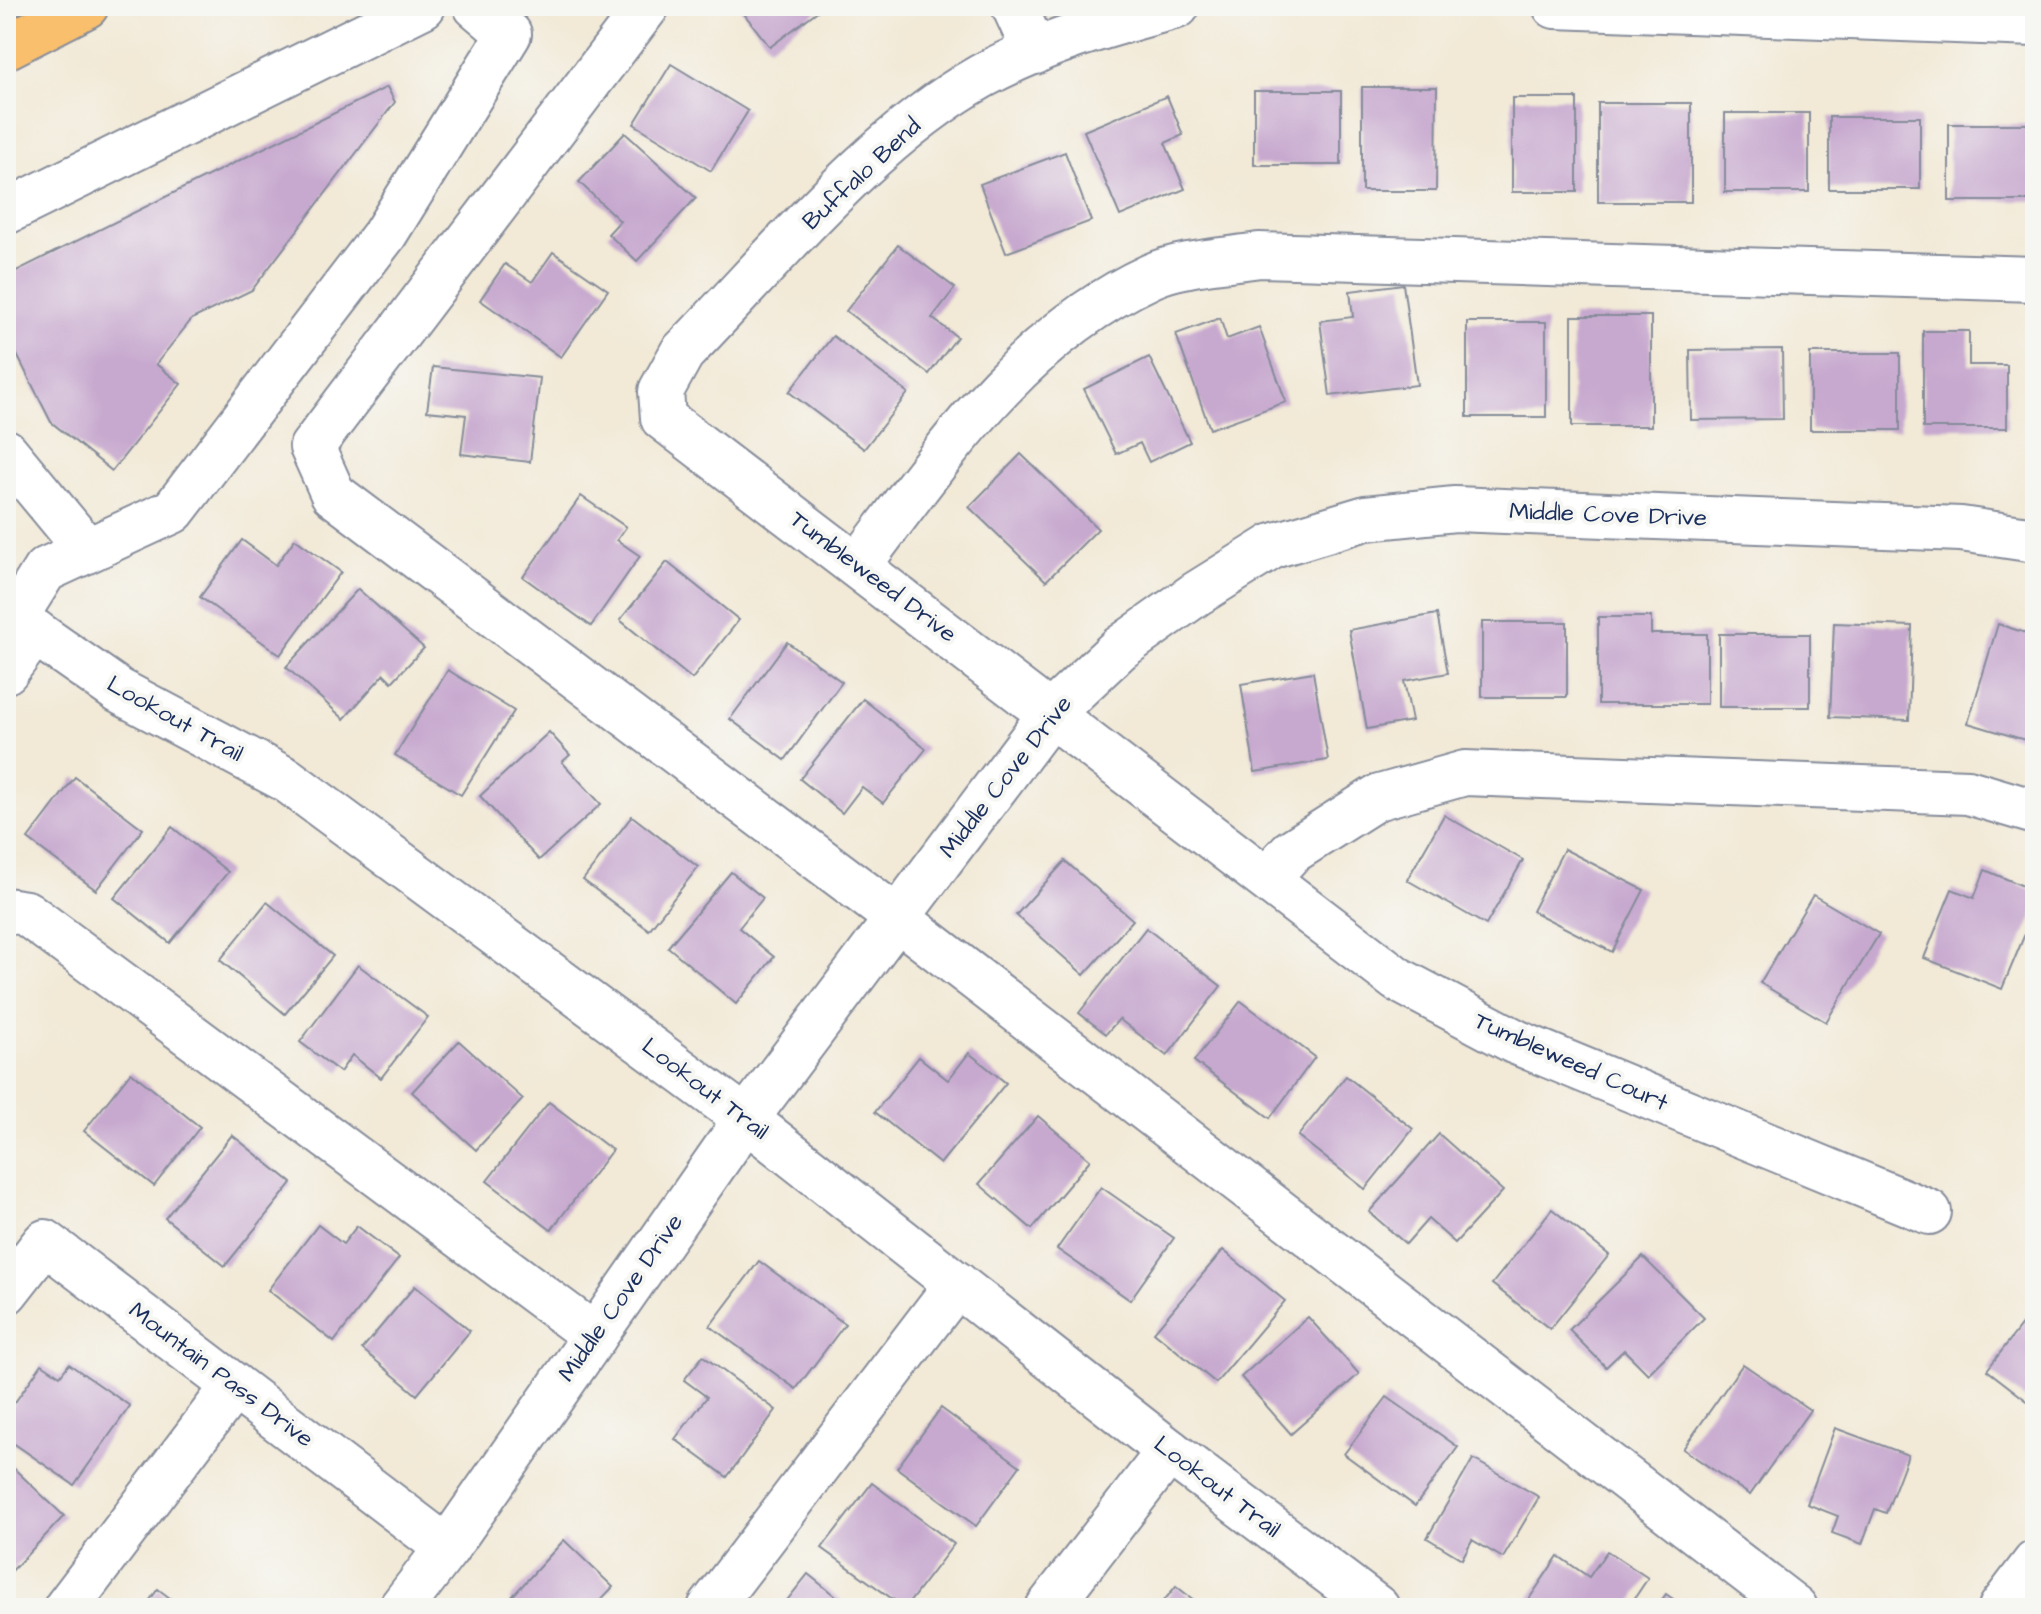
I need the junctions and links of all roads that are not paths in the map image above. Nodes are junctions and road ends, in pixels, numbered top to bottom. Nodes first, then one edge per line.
1 (86, 6) edge
2 (423, 6) edge
3 (476, 6) edge
4 (647, 6) edge
5 (1014, 6) edge
6 (1177, 6) edge
7 (1555, 6) edge
8 (2035, 24) edge
9 (6, 47) edge
10 (1035, 52) junction
11 (6, 212) edge
12 (2035, 279) edge
13 (693, 441) joint
14 (6, 452) edge
15 (2035, 540) edge
16 (87, 550) junction
17 (858, 566) junction
18 (19, 621) edge
19 (6, 671) edge
20 (1052, 712) junction
21 (2035, 812) edge
22 (1267, 878) junction
23 (6, 910) edge
24 (897, 918) junction
25 (746, 1119) junction
26 (1929, 1212) dead end
27 (957, 1284) junction
28 (6, 1292) edge
29 (595, 1336) junction
30 (234, 1386) junction
31 (1169, 1451) junction
32 (447, 1548) junction
33 (2035, 1563) edge
34 (1364, 1604) edge
35 (66, 1608) edge
36 (401, 1608) edge
37 (710, 1608) edge
38 (1048, 1608) edge
39 (1795, 1608) edge
40 (2001, 1608) edge

1 - 9 main road
2 - 11 street
3 - 16 street
4 - 24 street
5 - 10 street
6 - 10 street, Buffalo Bend
7 - 8 street
10 - 13 street, Buffalo Bend
12 - 17 street
13 - 17 street, Tumbleweed Drive
14 - 16 street
15 - 20 street, Middle Cove Drive
16 - 18 street
17 - 20 street, Tumbleweed Drive
18 - 19 street
18 - 25 street, Lookout Trail
20 - 22 street, Tumbleweed Court
20 - 24 street, Middle Cove Drive
21 - 22 street
22 - 26 street, Tumbleweed Court
23 - 29 street
24 - 25 street, Middle Cove Drive
24 - 39 street
25 - 27 street, Lookout Trail
25 - 29 street, Middle Cove Drive
27 - 31 street, Lookout Trail
27 - 37 street
28 - 30 street, Mountain Pass Drive
29 - 32 street, Middle Cove Drive
30 - 32 street, Mountain Pass Drive
30 - 35 street
31 - 34 street, Lookout Trail
31 - 38 street
32 - 36 street, Middle Cove Drive
33 - 40 street

